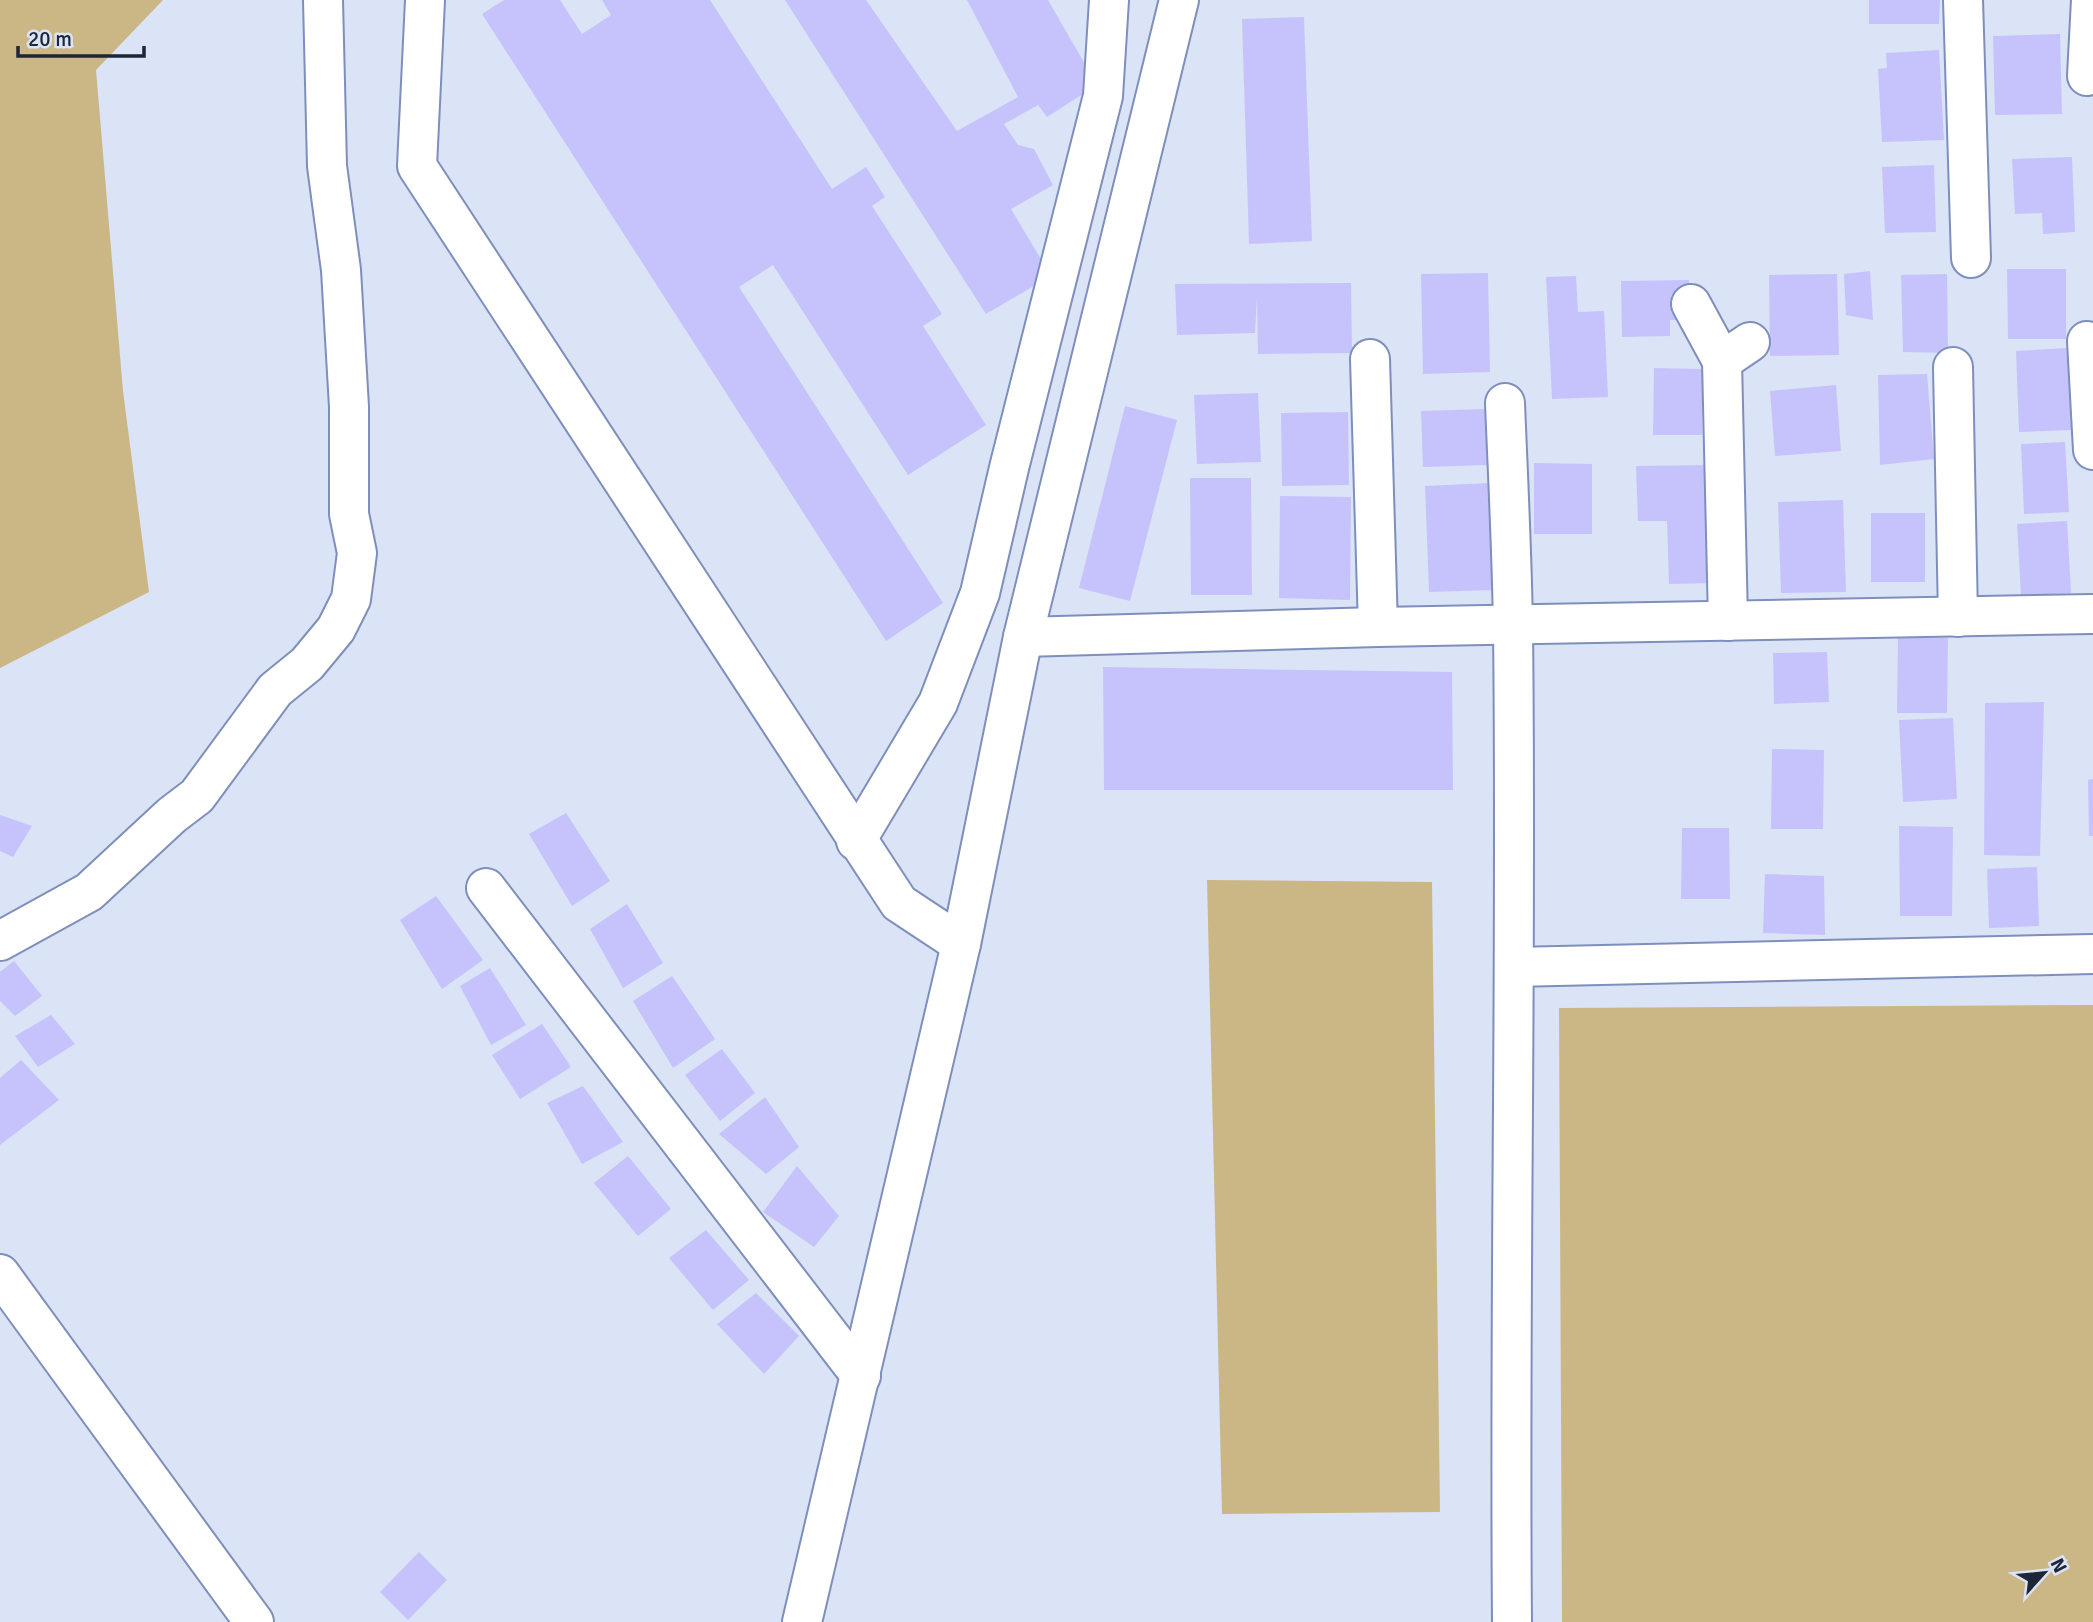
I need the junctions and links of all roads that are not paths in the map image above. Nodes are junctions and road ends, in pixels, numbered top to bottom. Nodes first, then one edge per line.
1 (323, 0) edge
2 (425, 0) edge
3 (1109, 0) edge
4 (1179, 0) edge
5 (1963, 0) edge
6 (2091, 0) edge
7 (2087, 76) dead end
8 (1971, 258) dead end
9 (1690, 304) dead end
10 (2087, 341) dead end
11 (1370, 359) dead end
12 (1953, 367) dead end
13 (1505, 403) dead end
14 (2093, 450) edge
15 (2093, 614) edge
16 (1958, 617) junction
17 (1728, 621) junction
18 (1513, 626) junction
19 (1378, 627) junction
20 (1023, 637) junction
21 (856, 841) junction
22 (486, 888) dead end
23 (0, 941) edge
24 (961, 944) junction
25 (2093, 954) edge
26 (1515, 968) junction
27 (0, 1275) edge
28 (861, 1376) junction
29 (254, 1622) edge
30 (802, 1622) edge
31 (1512, 1622) edge

1 - 23 street
2 - 21 street
3 - 21 street
4 - 20 street
5 - 8 street
6 - 7 street
9 - 17 street
10 - 14 street
11 - 19 street
12 - 16 street
13 - 18 street
15 - 16 street
16 - 17 street
17 - 18 street
18 - 19 street
18 - 26 street
19 - 20 street
20 - 24 street
21 - 24 street
22 - 28 street
24 - 28 street
25 - 26 street
26 - 31 street
27 - 29 street
28 - 30 street

